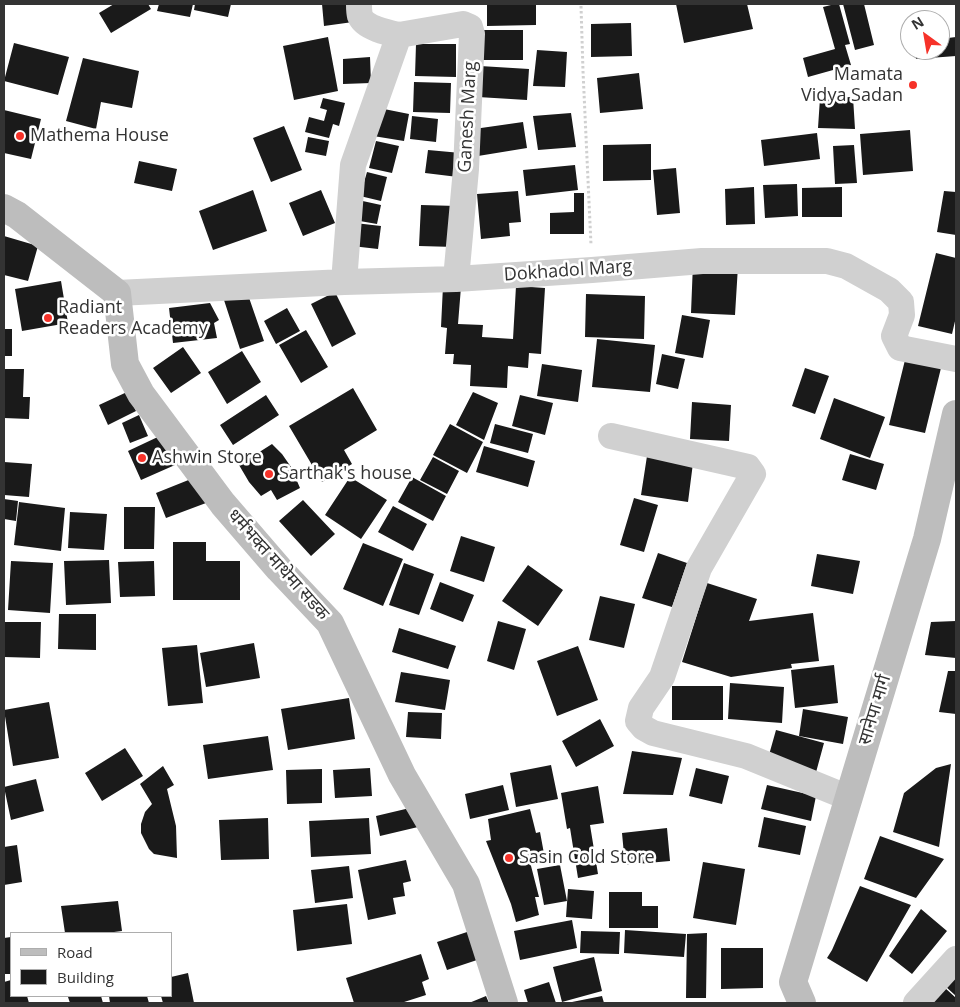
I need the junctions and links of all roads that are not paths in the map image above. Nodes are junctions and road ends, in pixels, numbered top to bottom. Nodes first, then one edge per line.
1 (359, 4) edge
2 (400, 35) junction
3 (4, 208) edge
4 (456, 279) junction
5 (344, 282) junction
6 (117, 293) junction
7 (956, 359) edge
8 (956, 414) edge
9 (611, 436) dead end
10 (849, 798) junction
11 (956, 959) edge
12 (504, 1003) edge
13 (802, 1003) edge
14 (916, 1003) edge

1 - 2 street
2 - 4 street, Ganesh Marg
2 - 5 street
3 - 6 main road
4 - 5 street, Dokhadol Marg
4 - 7 street, Dokhadol Marg
5 - 6 street, Dokhadol Marg
6 - 12 main road, धर्मभक्त माथेमा सडक
8 - 10 main road, सानेपा मार्ग
9 - 10 street
10 - 13 main road, सानेपा मार्ग
11 - 14 street

